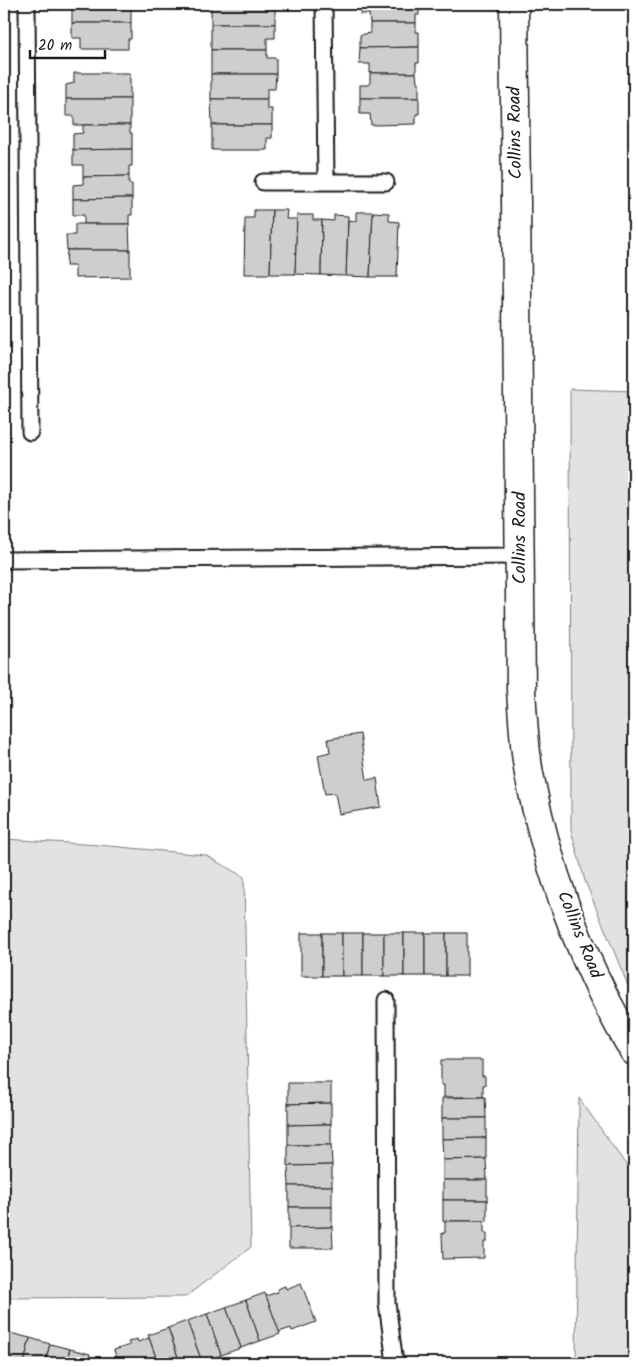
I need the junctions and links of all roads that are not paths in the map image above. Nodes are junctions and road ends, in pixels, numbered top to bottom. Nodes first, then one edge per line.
1 (27, 4) edge
2 (324, 4) edge
3 (514, 4) edge
4 (326, 181) junction
5 (263, 182) dead end
6 (386, 182) dead end
7 (30, 432) dead end
8 (520, 556) junction
9 (4, 560) edge
10 (386, 1000) dead end
11 (634, 1051) edge
12 (396, 1363) edge

1 - 7 lane
2 - 4 lane
3 - 8 street, Collins Road
4 - 5 lane
4 - 6 lane
8 - 9 lane
8 - 11 street, Collins Road
10 - 12 lane

